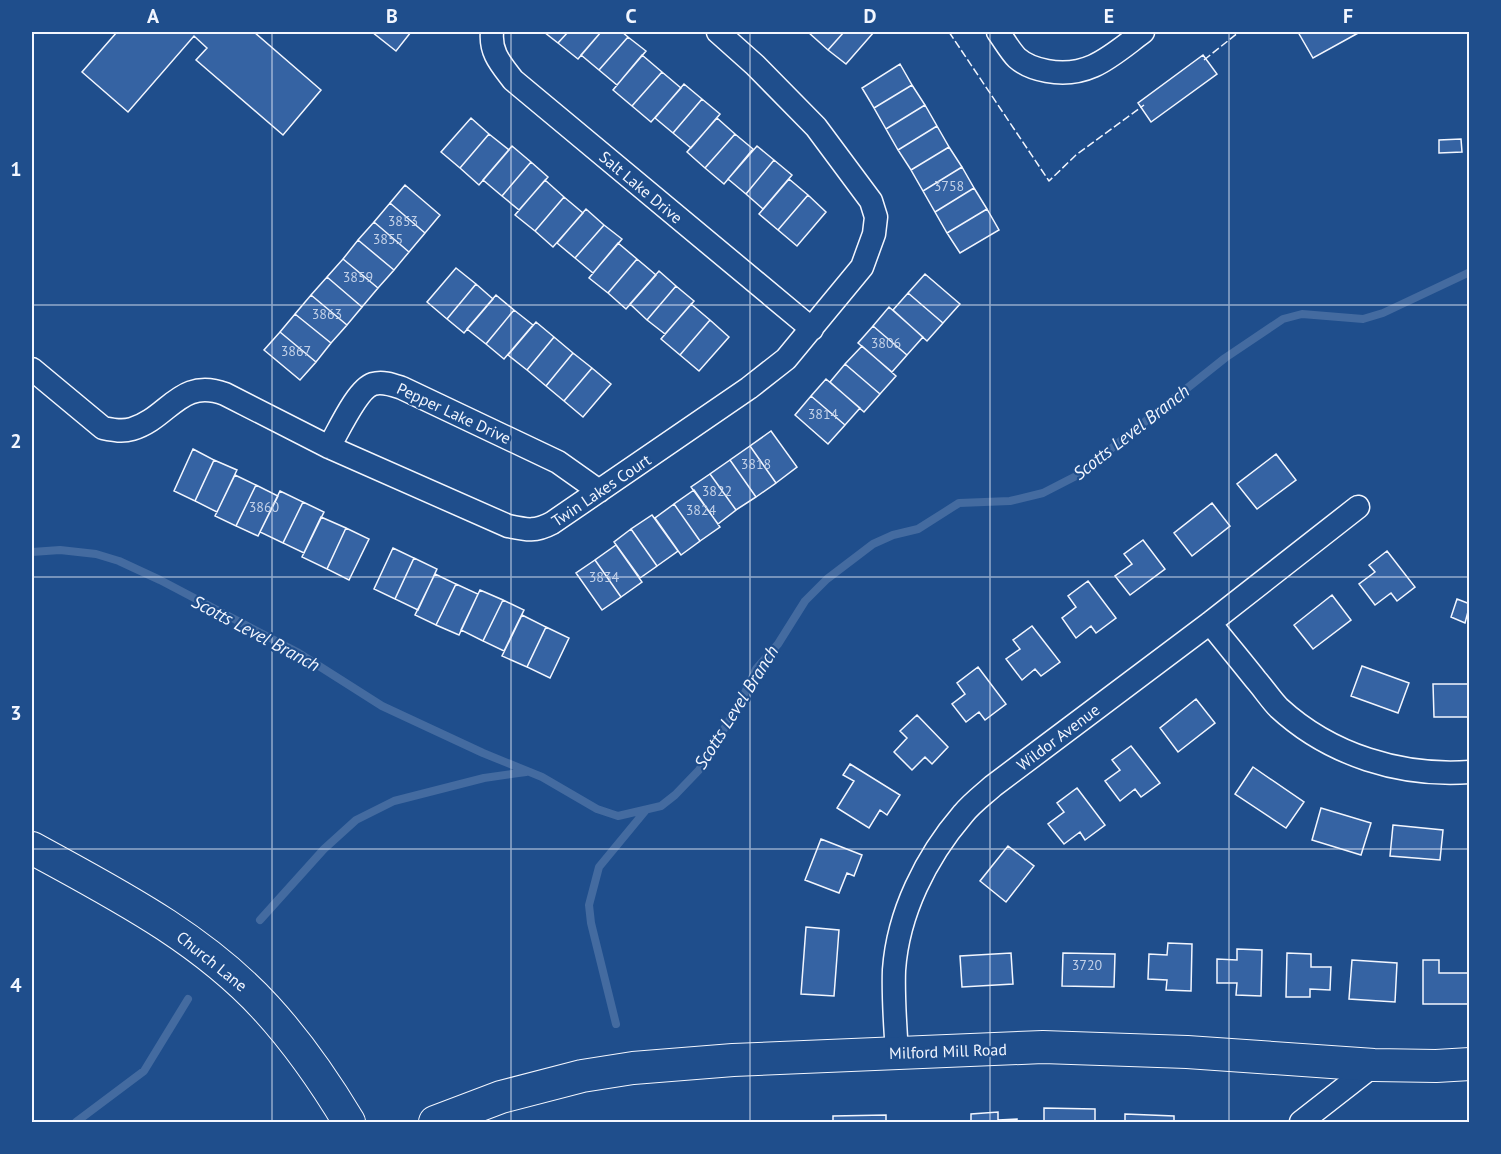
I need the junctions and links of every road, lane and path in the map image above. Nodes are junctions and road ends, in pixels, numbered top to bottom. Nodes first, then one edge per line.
1 (492, 32) edge
2 (718, 32) edge
3 (998, 32) edge
4 (1143, 32) edge
5 (812, 329) junction
6 (32, 369) edge
7 (329, 447) junction
8 (599, 491) junction
9 (1358, 507) dead end
10 (1210, 622) junction
11 (1470, 772) edge
12 (32, 848) edge
13 (897, 1052) junction
14 (1470, 1064) edge
15 (1374, 1065) junction
16 (349, 1122) edge
17 (435, 1122) edge
18 (1301, 1122) edge

1 - 5 street, Salt Lake Drive
2 - 5 street, Twin Lakes Court
3 - 4 street
5 - 8 street, Twin Lakes Court
6 - 7 street, Twin Lakes Court
7 - 8 street, Twin Lakes Court
7 - 8 street, Pepper Lake Drive
9 - 10 street, Wildor Avenue
10 - 11 street
10 - 13 street, Wildor Avenue
12 - 16 main road, Church Lane
13 - 15 main road, Milford Mill Road
13 - 17 main road, Milford Mill Road
14 - 15 main road, Milford Mill Road
15 - 18 street

